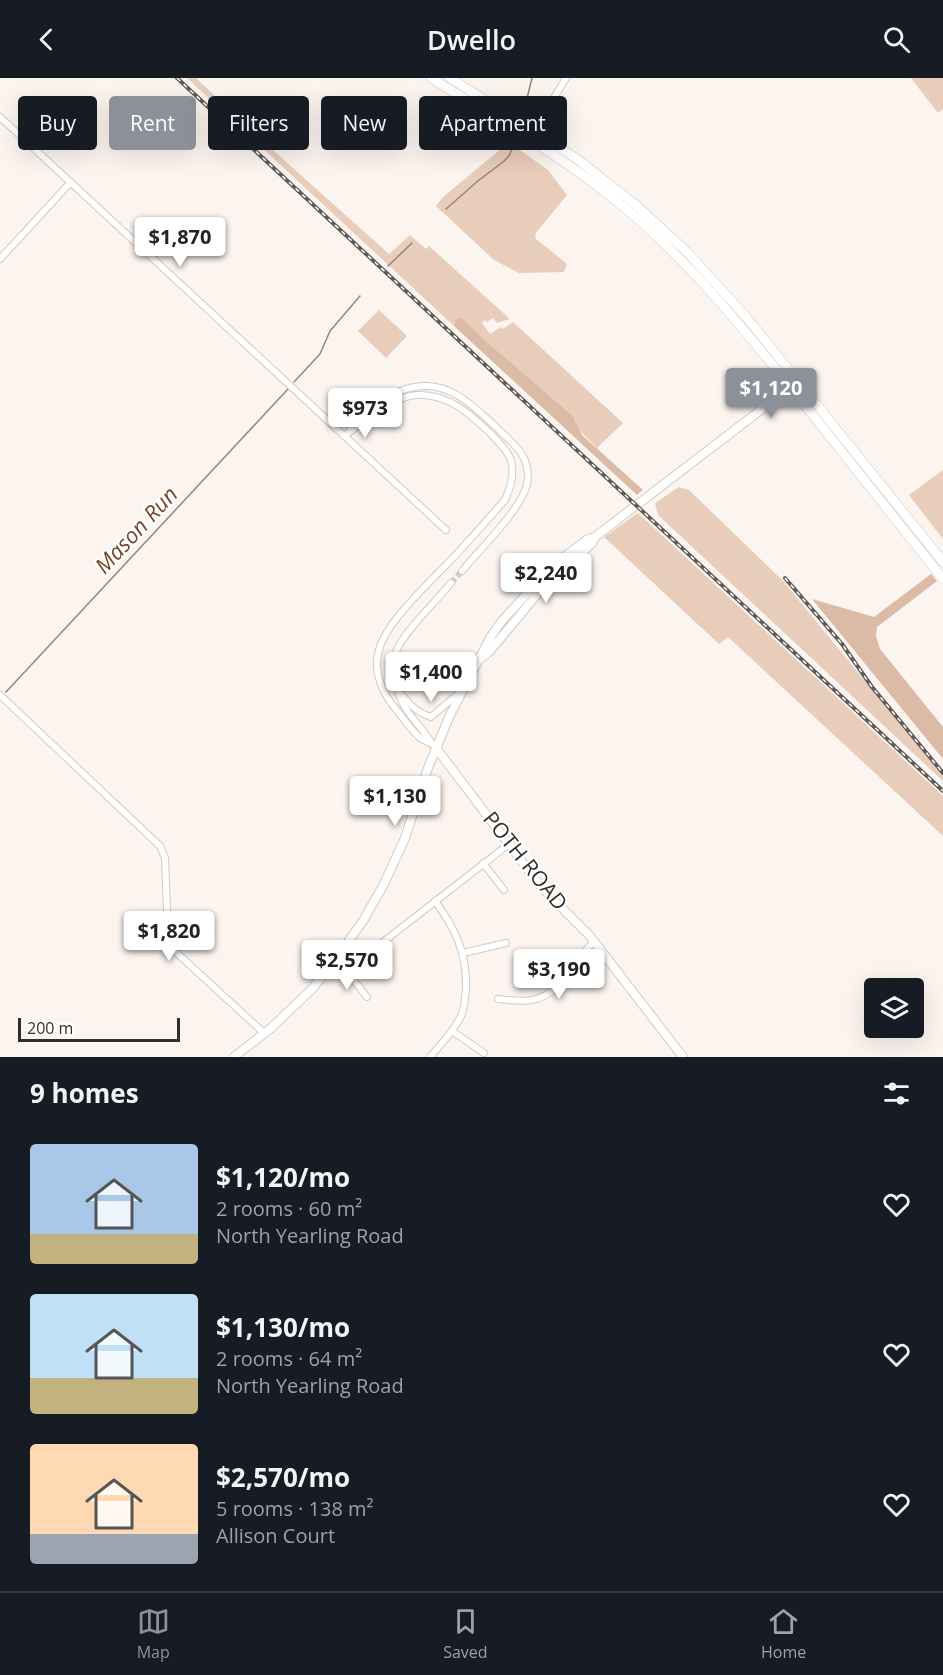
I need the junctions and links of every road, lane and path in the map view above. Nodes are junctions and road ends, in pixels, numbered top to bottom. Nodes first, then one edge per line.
1 (431, 78) edge
2 (450, 78) edge
3 (566, 78) edge
4 (463, 96) edge
5 (476, 96) edge
6 (555, 96) edge
7 (0, 117) edge
8 (558, 150) edge
9 (70, 183) junction
10 (0, 259) edge
11 (795, 384) junction
12 (344, 436) junction
13 (446, 530) dead end
14 (943, 562) edge
15 (462, 571) tunnel mouth
16 (943, 579) edge
17 (451, 583) tunnel mouth
18 (463, 689) junction
19 (398, 691) junction
20 (0, 695) edge
21 (434, 746) junction
22 (509, 844) junction
23 (483, 864) junction
24 (504, 890) dead end
25 (435, 901) junction
26 (594, 942) junction
27 (506, 943) dead end
28 (464, 953) junction
29 (332, 964) junction
30 (345, 969) junction
31 (367, 997) dead end
32 (498, 999) dead end
33 (452, 1031) junction
34 (264, 1034) junction
35 (484, 1053) dead end
36 (234, 1057) edge
37 (430, 1057) edge
38 (683, 1057) edge

1 - 4 main road
2 - 5 main road
3 - 6 street
7 - 9 street
8 - 11 main road
9 - 10 street
9 - 12 street
11 - 14 main road
11 - 16 main road
11 - 18 main road
12 - 13 street
12 - 15 street
12 - 21 street
17 - 19 street
18 - 19 street
18 - 21 main road
19 - 21 street
20 - 34 street
21 - 22 main road, POTH ROAD
21 - 29 main road
22 - 23 street
22 - 26 main road, POTH ROAD
23 - 24 street
23 - 25 street
25 - 28 street
25 - 30 street
26 - 32 street
26 - 38 main road, POTH ROAD
27 - 28 street
28 - 33 street
29 - 30 street
29 - 34 main road
30 - 31 street
33 - 35 street
33 - 37 street
34 - 36 main road

